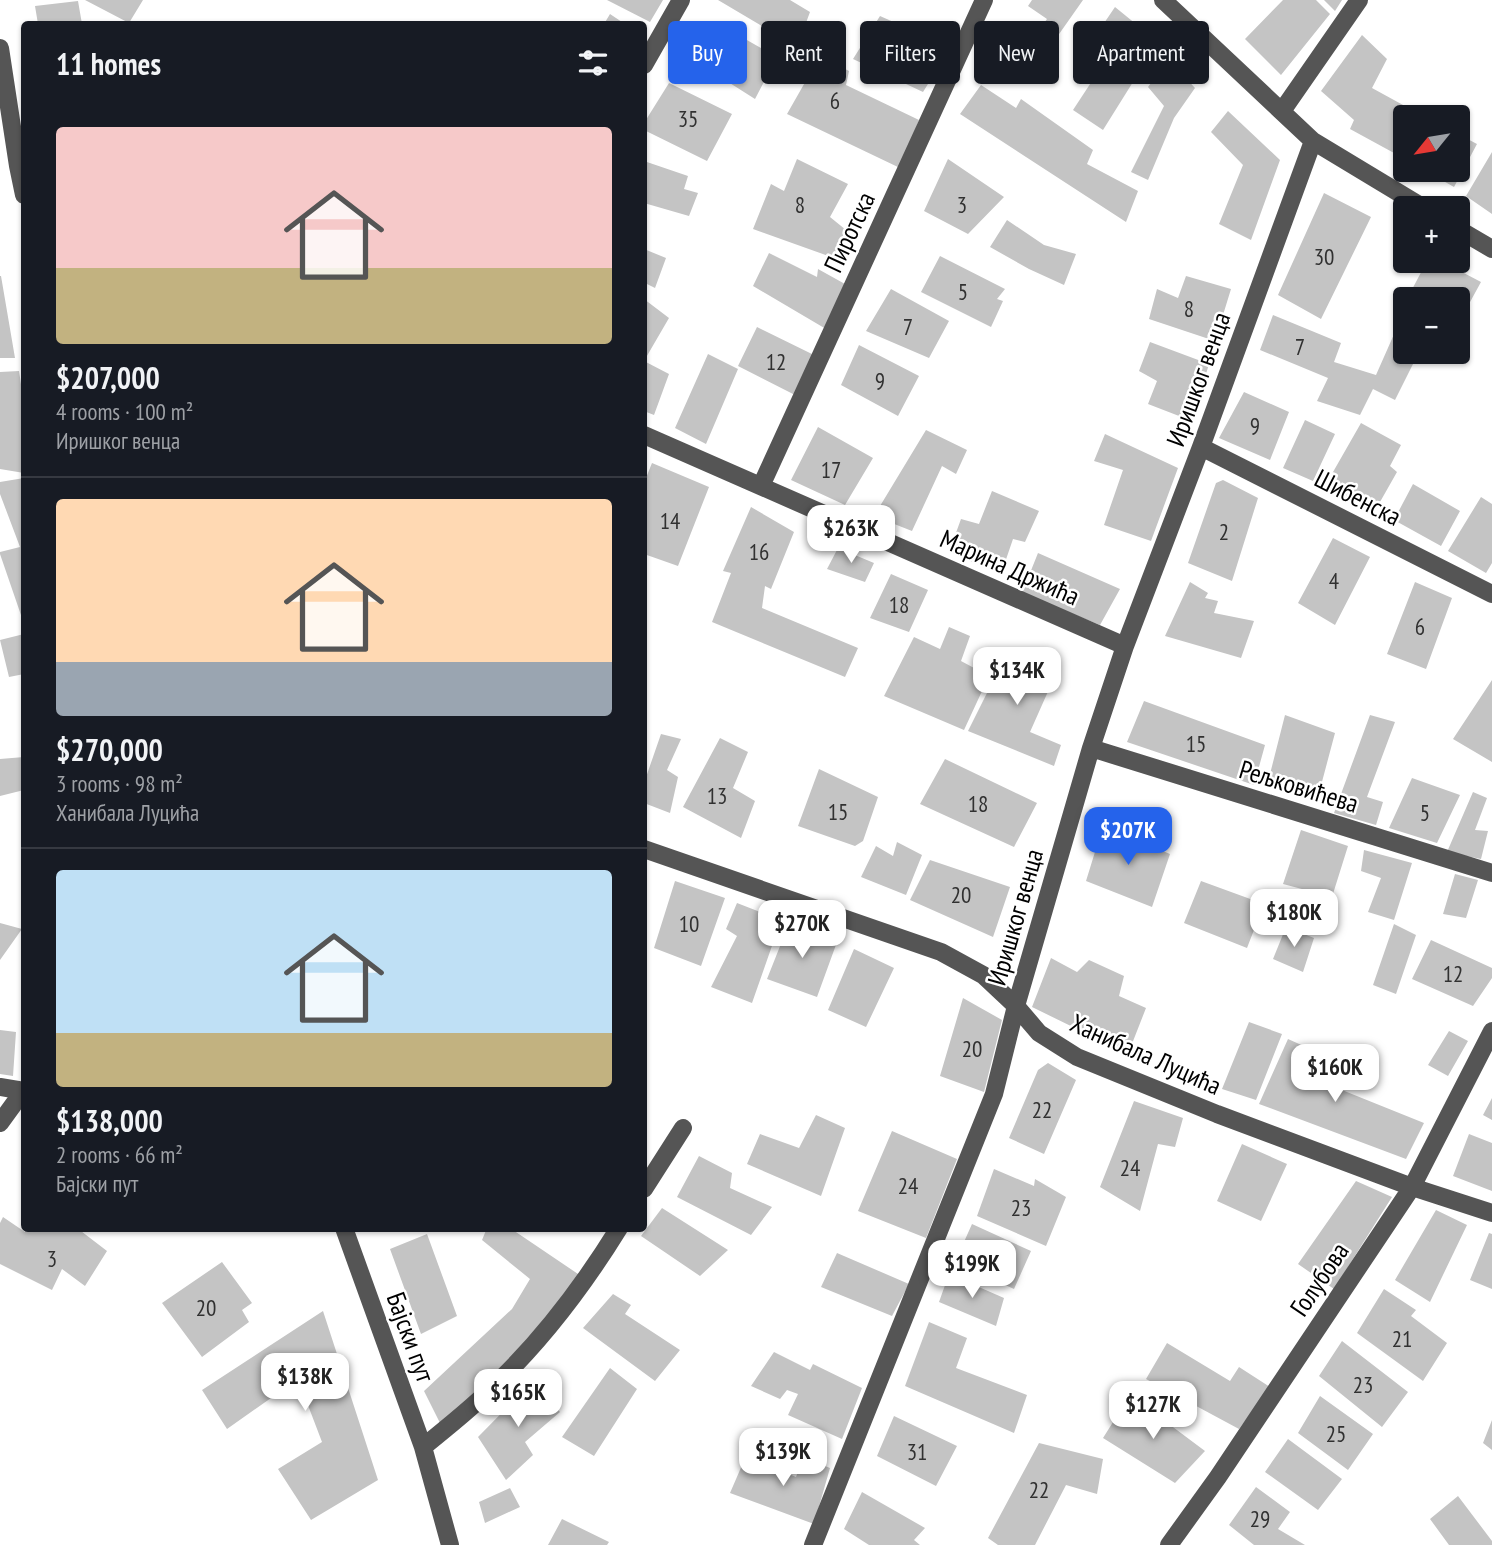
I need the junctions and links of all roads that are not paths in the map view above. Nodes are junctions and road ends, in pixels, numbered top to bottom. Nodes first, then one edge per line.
1 (681, 0) edge
2 (984, 0) edge
3 (1163, 0) edge
4 (1359, 0) edge
5 (0, 48) edge
6 (647, 60) edge
7 (1282, 111) junction
8 (1313, 141) junction
9 (21, 167) edge
10 (1404, 196) edge
11 (1470, 236) edge
12 (1492, 249) edge
13 (647, 436) edge
14 (1201, 447) junction
15 (761, 486) junction
16 (1492, 594) edge
17 (1125, 646) junction
18 (1090, 748) junction
19 (647, 850) edge
20 (1492, 873) edge
21 (1016, 1006) junction
22 (1492, 1031) edge
23 (0, 1087) edge
24 (21, 1090) edge
25 (21, 1094) edge
26 (0, 1123) edge
27 (682, 1128) dead end
28 (647, 1184) edge
29 (1412, 1187) junction
30 (1492, 1213) edge
31 (345, 1232) edge
32 (617, 1232) edge
33 (423, 1447) junction
34 (445, 1542) edge
35 (813, 1545) edge
36 (1170, 1545) edge

1 - 6 street
2 - 15 street, Пиротска
3 - 7 street
4 - 7 street
5 - 9 street
7 - 8 street
8 - 10 street
8 - 14 street, Иришког венца
11 - 12 street
13 - 15 street, Марина Држића
14 - 16 street, Шибенска
14 - 17 street, Иришког венца
15 - 17 street, Марина Држића
17 - 18 street, Иришког венца
18 - 20 street, Рељковићева
18 - 21 street, Иришког венца
19 - 21 street, Ханибала Луцића
21 - 29 street, Ханибала Луцића
21 - 35 street, Иришког венца
22 - 29 street, Голубова
23 - 24 street
25 - 26 street
27 - 28 street
29 - 30 street, Ханибала Луцића
29 - 36 street, Голубова
31 - 33 street, Бајски пут
32 - 33 street
33 - 34 street, Бајски пут

